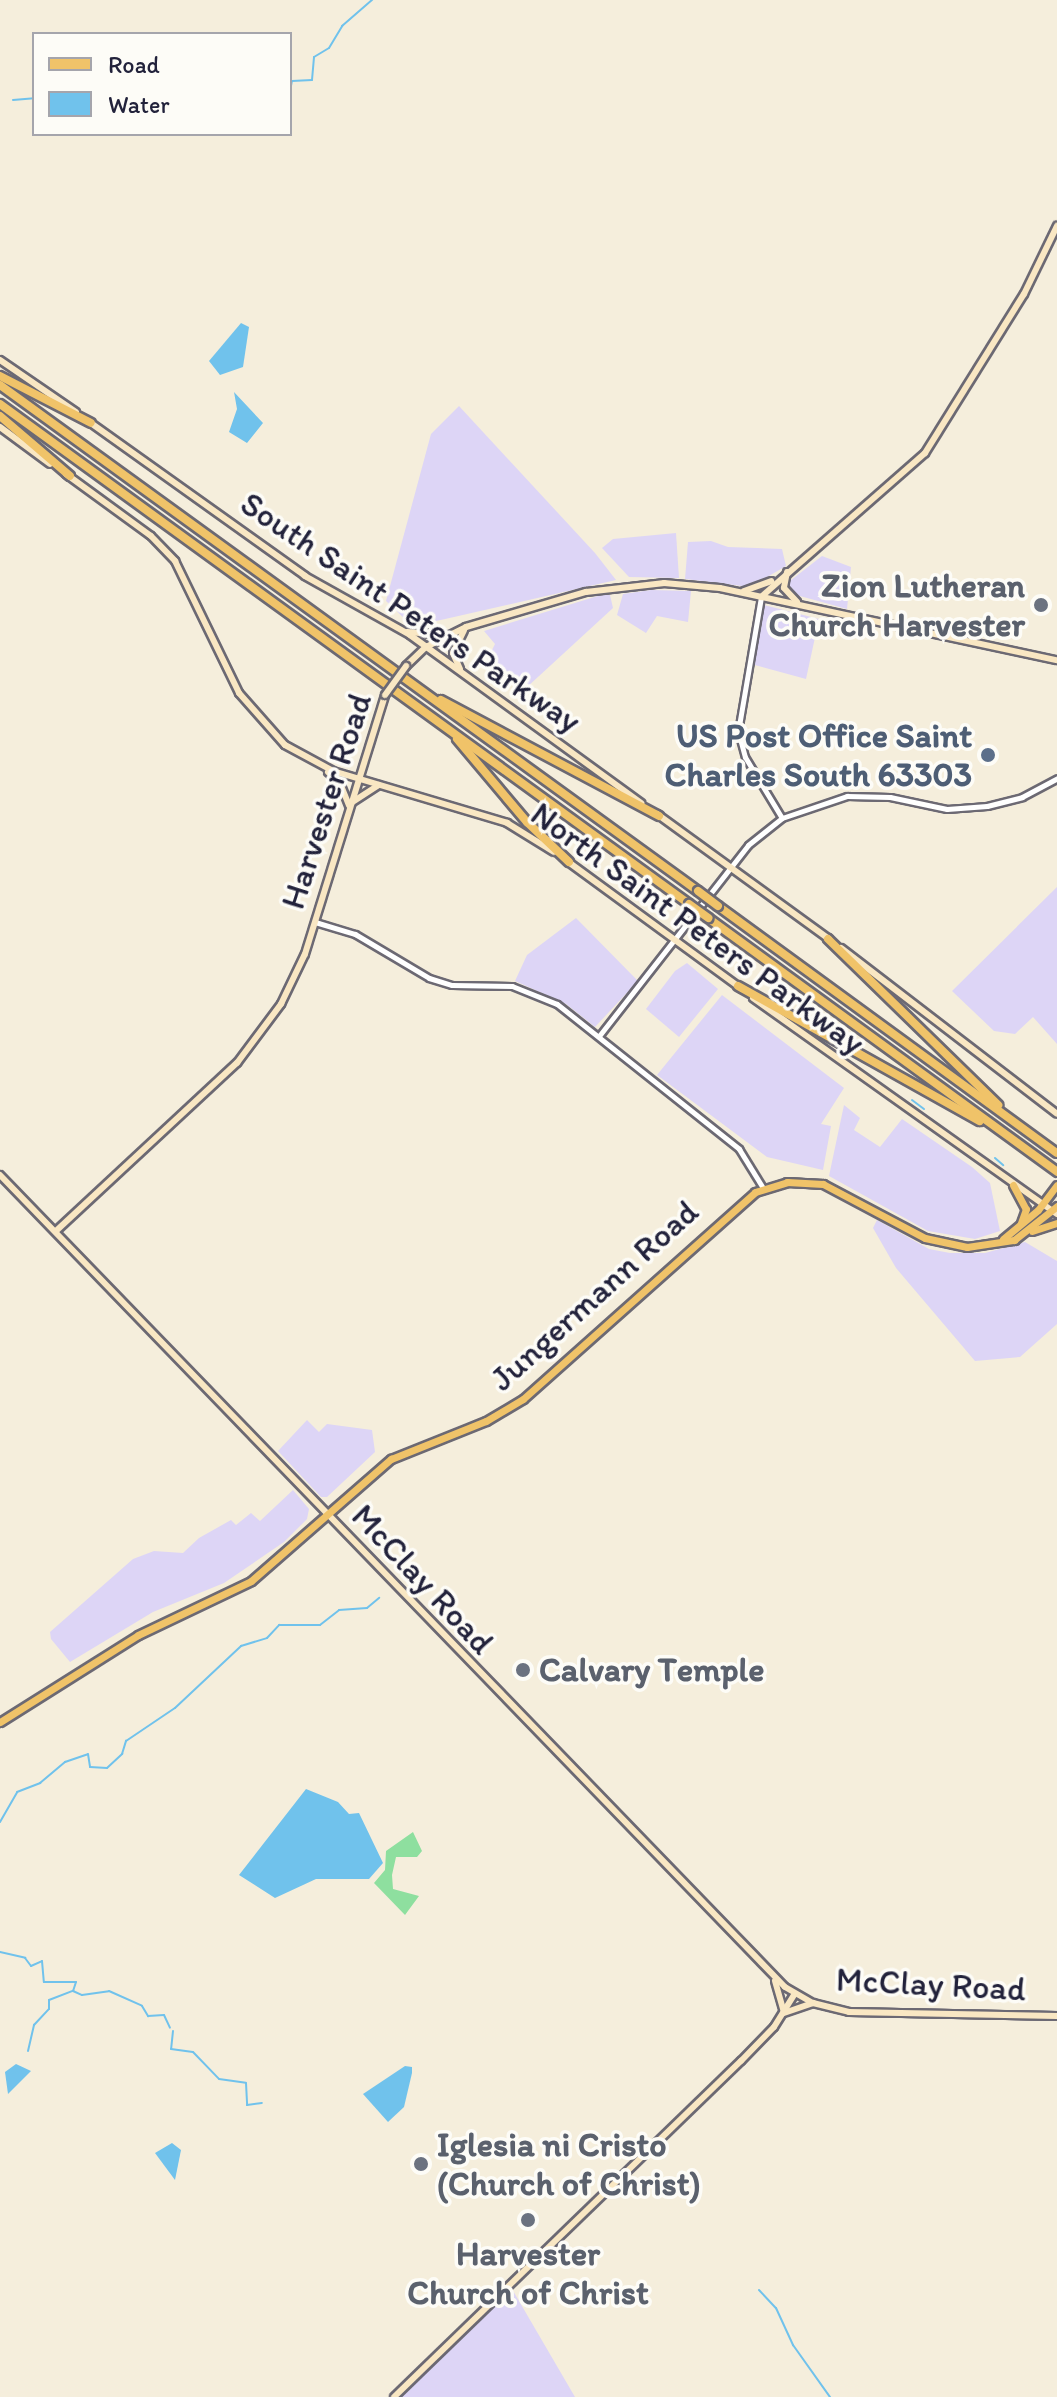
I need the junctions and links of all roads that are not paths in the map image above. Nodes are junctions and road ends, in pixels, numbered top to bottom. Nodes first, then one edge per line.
1 (1057, 226) edge
2 (0, 360) edge
3 (0, 376) edge
4 (0, 385) edge
5 (0, 404) edge
6 (0, 416) edge
7 (91, 423) junction
8 (0, 427) edge
9 (70, 476) junction
10 (788, 571) junction
11 (778, 578) junction
12 (739, 592) junction
13 (761, 597) junction
14 (804, 605) junction
15 (466, 627) junction
16 (405, 631) junction
17 (447, 635) junction
18 (426, 647) junction
19 (1057, 660) edge
20 (465, 676) junction
21 (422, 691) junction
22 (443, 724) junction
23 (323, 767) junction
24 (357, 778) junction
25 (1057, 778) edge
26 (381, 785) junction
27 (349, 805) junction
28 (659, 816) junction
29 (782, 818) junction
30 (569, 862) junction
31 (731, 867) junction
32 (315, 922) junction
33 (828, 939) junction
34 (676, 940) junction
35 (738, 986) junction
36 (599, 1036) junction
37 (1057, 1114) edge
38 (1009, 1118) junction
39 (1005, 1134) junction
40 (1057, 1153) edge
41 (1057, 1172) edge
42 (0, 1175) edge
43 (1013, 1185) junction
44 (1057, 1185) edge
45 (763, 1188) junction
46 (1042, 1204) junction
47 (1056, 1210) edge
48 (1057, 1223) edge
49 (1018, 1226) junction
50 (56, 1231) junction
51 (1030, 1231) junction
52 (1003, 1239) junction
53 (325, 1514) junction
54 (0, 1722) edge
55 (773, 1978) junction
56 (795, 1994) junction
57 (813, 2003) junction
58 (784, 2013) junction
59 (1057, 2016) edge
60 (394, 2397) edge

1 - 10 main road
2 - 7 main road, South Saint Peters Parkway
3 - 7 highway
4 - 21 highway
5 - 22 highway
6 - 9 highway
7 - 16 main road, South Saint Peters Parkway
8 - 9 main road, North Saint Peters Parkway
9 - 23 main road, North Saint Peters Parkway
10 - 11 main road
10 - 14 main road
11 - 12 main road
11 - 13 main road
12 - 13 main road, Harvester Road
12 - 15 main road, Harvester Road
13 - 14 main road, Harvester Road
13 - 29 street
14 - 19 main road, Harvester Road
15 - 17 main road, Harvester Road
15 - 20 main road
16 - 17 main road
16 - 18 main road, South Saint Peters Parkway
17 - 18 main road, Harvester Road
18 - 20 main road, South Saint Peters Parkway
18 - 24 main road, Harvester Road, bridge
20 - 28 main road, South Saint Peters Parkway
21 - 28 highway
21 - 38 highway, bridge
22 - 30 highway
22 - 39 highway, bridge
23 - 24 main road, North Saint Peters Parkway
23 - 27 main road
24 - 26 main road, North Saint Peters Parkway
24 - 27 main road, Harvester Road
25 - 29 street
26 - 27 main road
26 - 30 main road, North Saint Peters Parkway
27 - 32 main road, Harvester Road
28 - 31 main road, South Saint Peters Parkway
29 - 31 street
30 - 34 main road, North Saint Peters Parkway
31 - 33 main road, South Saint Peters Parkway
31 - 34 street
32 - 36 street
32 - 50 main road, Harvester Road
33 - 37 main road, South Saint Peters Parkway
33 - 38 highway
34 - 35 main road, North Saint Peters Parkway
34 - 36 street
35 - 39 highway
35 - 43 main road, North Saint Peters Parkway
36 - 45 street
38 - 40 highway
39 - 41 highway
42 - 50 main road, McClay Road
43 - 46 main road, North Saint Peters Parkway
43 - 49 main road
44 - 46 main road
45 - 52 main road, Jungermann Road
45 - 53 main road, Jungermann Road
46 - 47 main road, North Saint Peters Parkway
46 - 49 main road
47 - 51 main road, Jungermann Road
48 - 51 main road
49 - 52 main road
50 - 53 main road, McClay Road
51 - 52 main road, Jungermann Road
53 - 54 main road, Jungermann Road
53 - 55 main road, McClay Road
55 - 56 main road, McClay Road
55 - 58 main road
56 - 57 main road, McClay Road
56 - 58 main road
57 - 58 main road
57 - 59 main road, McClay Road
58 - 60 main road

